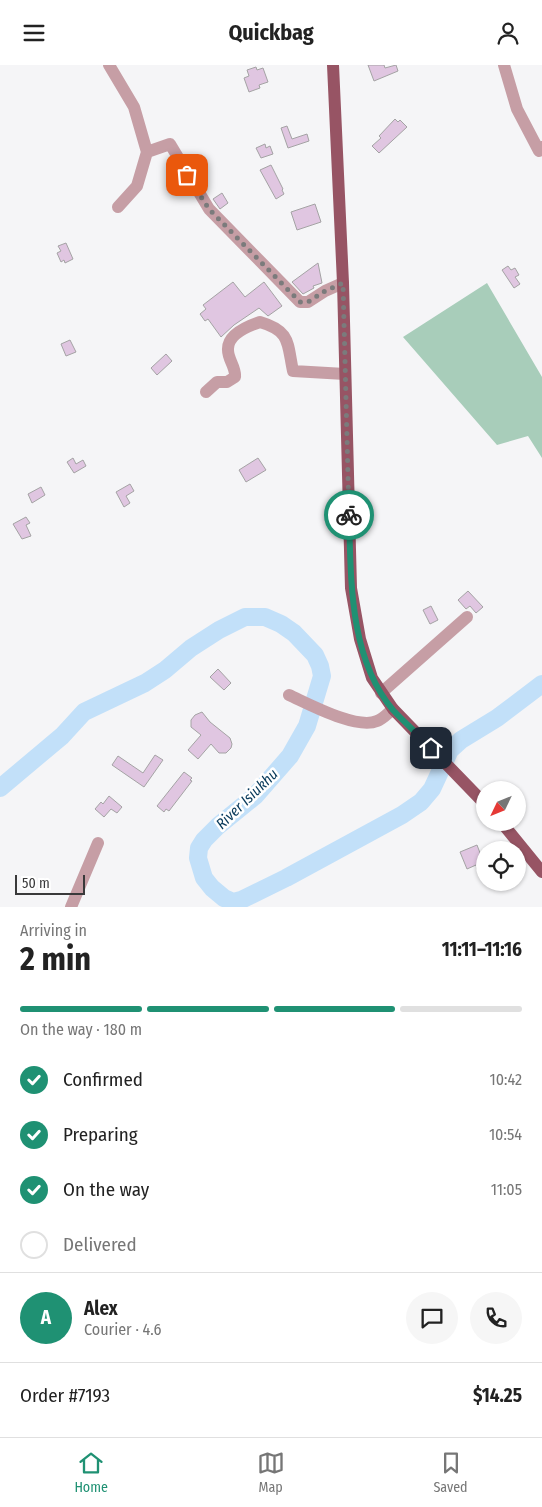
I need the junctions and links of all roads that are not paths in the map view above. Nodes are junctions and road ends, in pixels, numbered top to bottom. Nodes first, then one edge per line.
1 (109, 65) edge
2 (333, 65) edge
3 (504, 65) edge
4 (542, 147) edge
5 (146, 152) junction
6 (118, 207) dead end
7 (343, 283) junction
8 (345, 374) junction
9 (206, 392) dead end
10 (467, 617) dead end
11 (381, 693) junction
12 (289, 695) dead end
13 (393, 709) junction
14 (476, 794) edge
15 (509, 831) edge
16 (98, 843) dead end
17 (542, 872) edge
18 (71, 907) edge

1 - 5 street
2 - 7 main road
3 - 4 street
5 - 6 street
5 - 7 street
7 - 8 main road
8 - 9 street
8 - 11 main road
10 - 11 street
11 - 13 main road
12 - 13 street
13 - 14 main road
15 - 17 main road
16 - 18 street

